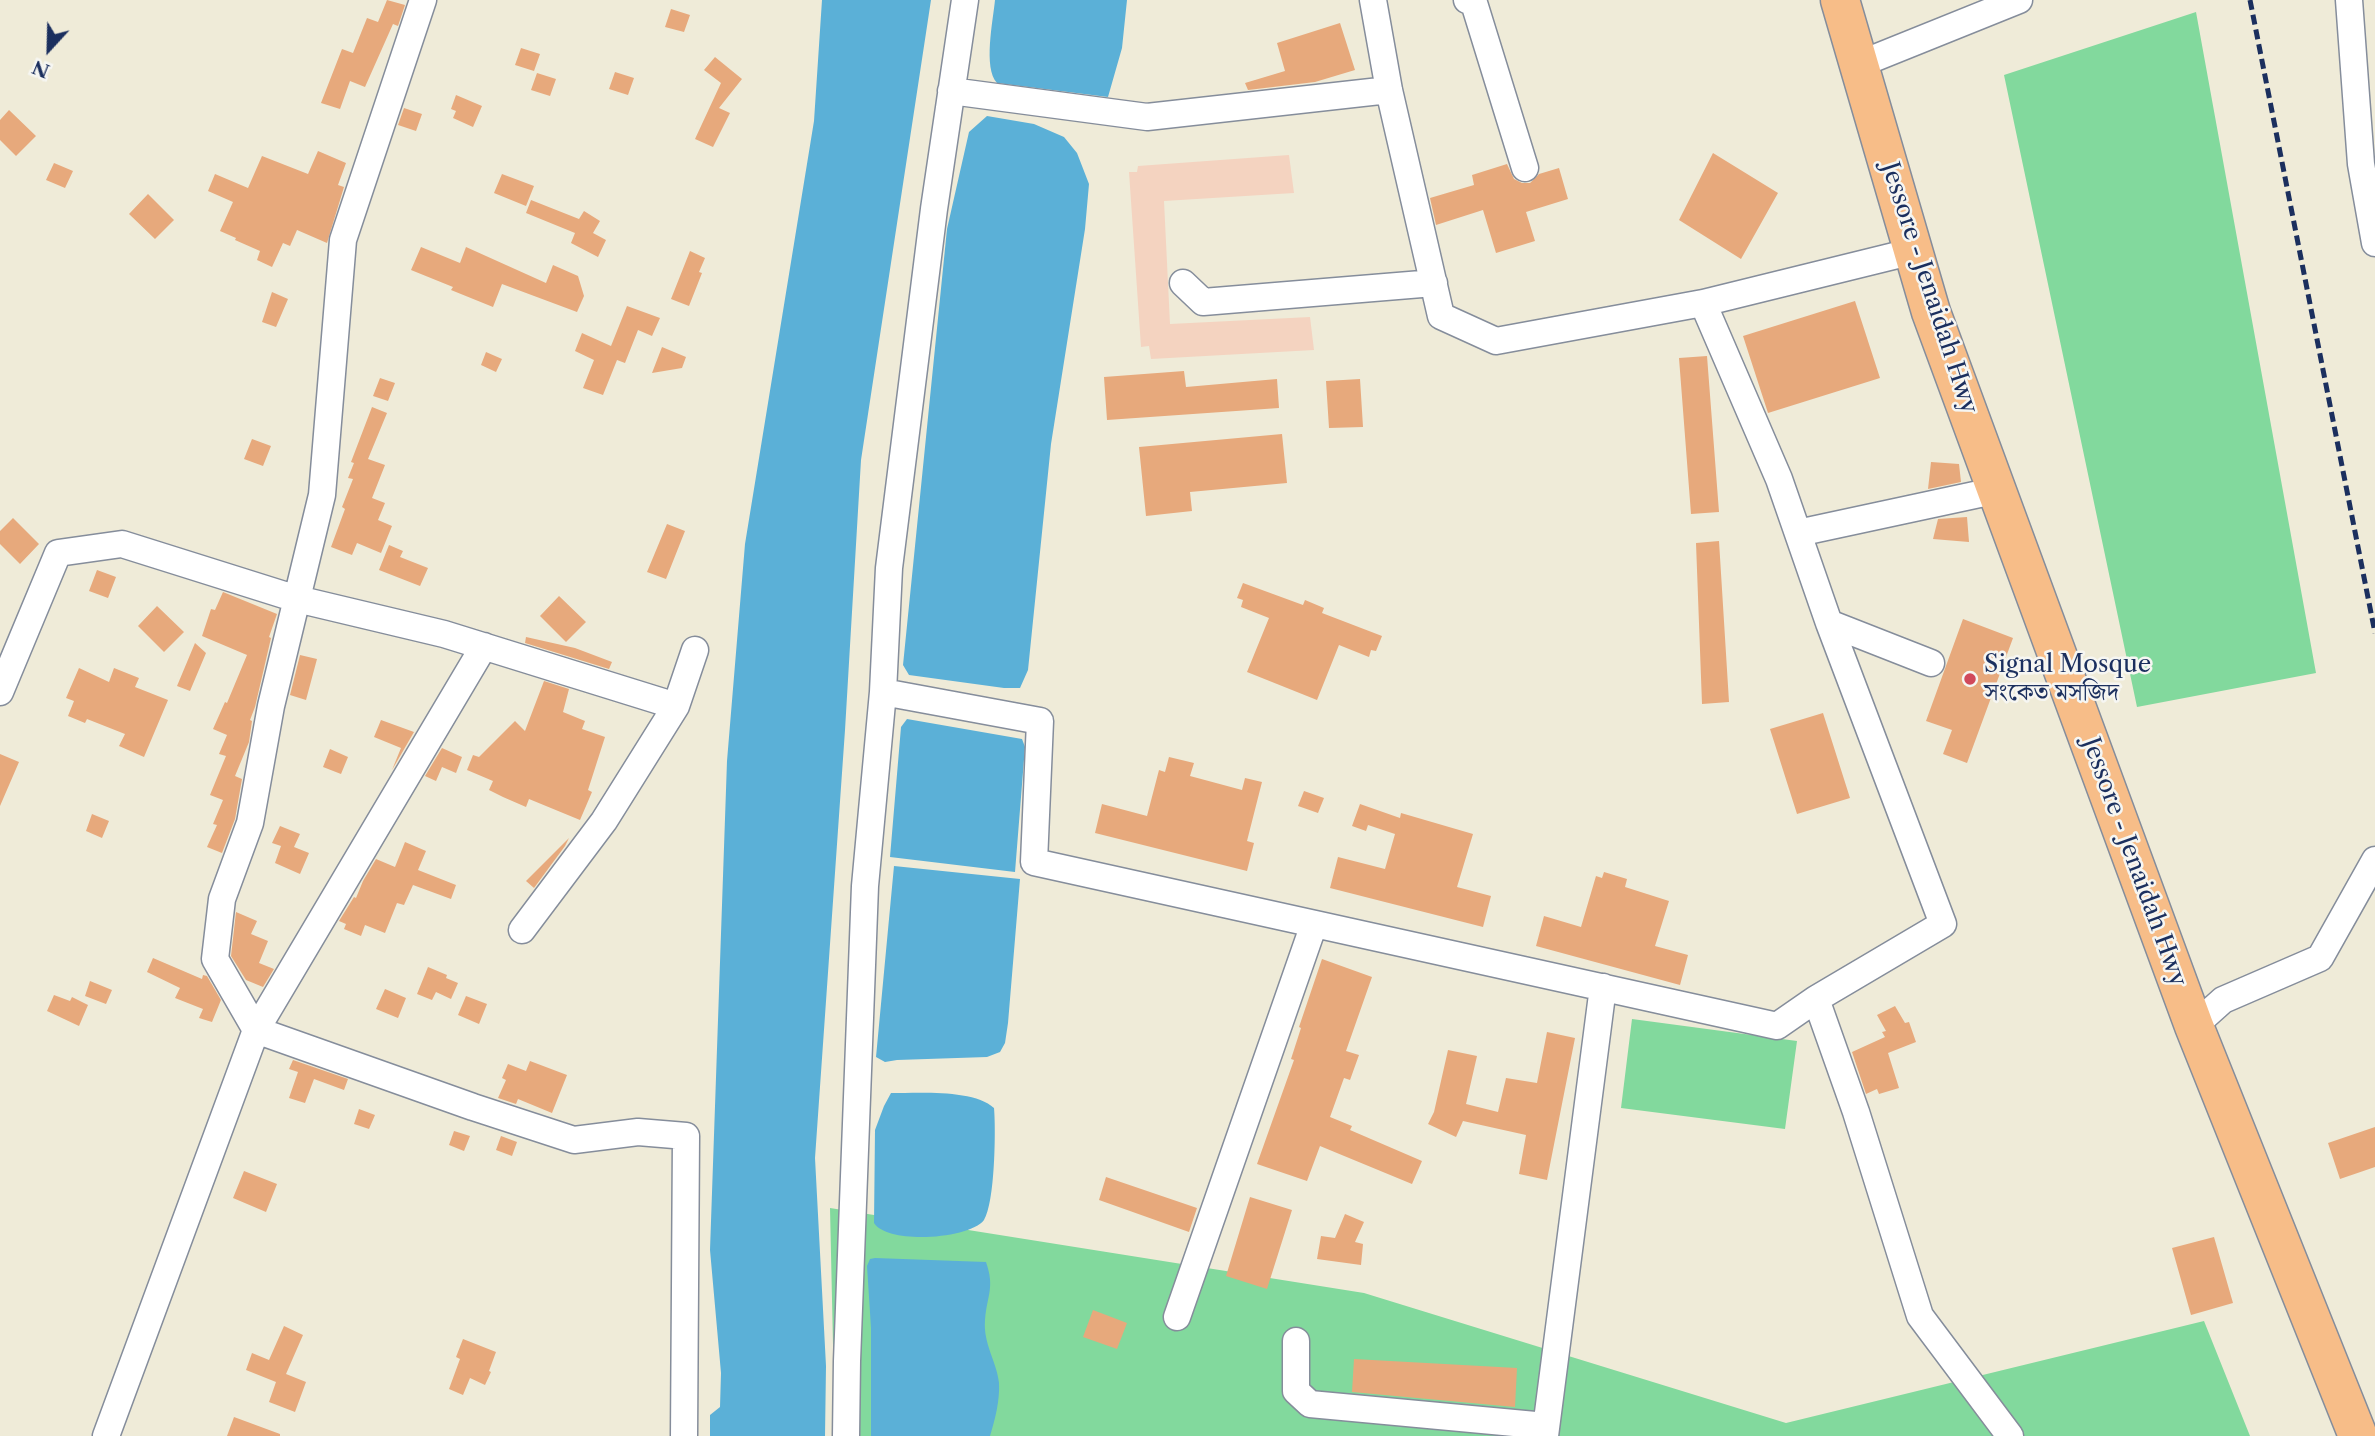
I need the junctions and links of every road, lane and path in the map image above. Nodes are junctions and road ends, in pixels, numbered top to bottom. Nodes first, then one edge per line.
1 (423, 0) edge
2 (965, 0) edge
3 (1467, 0) edge
4 (1840, 0) edge
5 (2018, 0) edge
6 (2349, 0) edge
7 (1376, 1) edge
8 (1860, 64) junction
9 (1389, 90) junction
10 (951, 91) junction
11 (1525, 168) dead end
12 (2375, 243) edge
13 (1914, 251) junction
14 (1183, 283) dead end
15 (1434, 283) junction
16 (1703, 303) junction
17 (1998, 490) junction
18 (1798, 533) junction
19 (297, 599) junction
20 (1829, 623) junction
21 (484, 646) junction
22 (695, 650) dead end
23 (1931, 663) dead end
24 (0, 692) edge
25 (883, 692) junction
26 (676, 706) junction
27 (2375, 860) edge
28 (1314, 923) junction
29 (522, 930) dead end
30 (1603, 987) junction
31 (1816, 999) junction
32 (2194, 1026) junction
33 (256, 1030) junction
34 (1177, 1317) dead end
35 (1296, 1340) dead end
36 (1545, 1431) edge
37 (106, 1436) edge
38 (684, 1436) edge
39 (846, 1436) edge
40 (2010, 1436) edge
41 (2358, 1436) edge

1 - 19 street
2 - 10 street
3 - 11 street
4 - 8 highway, Jessore - Jenaidah Hwy
5 - 8 street
6 - 12 street
7 - 9 street
8 - 13 highway, Jessore - Jenaidah Hwy
9 - 10 street
9 - 15 street
10 - 25 street
13 - 16 street
13 - 17 highway, Jessore - Jenaidah Hwy
14 - 15 street
15 - 16 street
16 - 18 street
17 - 18 street
17 - 32 highway, Jessore - Jenaidah Hwy
18 - 20 street
19 - 21 street
19 - 24 street
19 - 33 street
20 - 23 street
20 - 31 street
21 - 26 street
21 - 33 street
22 - 26 street
25 - 28 street
25 - 39 street
26 - 29 street
27 - 32 street
28 - 30 street
28 - 34 street
30 - 31 street
30 - 36 street
31 - 40 street
32 - 41 highway, Jessore - Jenaidah Hwy
33 - 37 street
33 - 38 street
35 - 36 street

